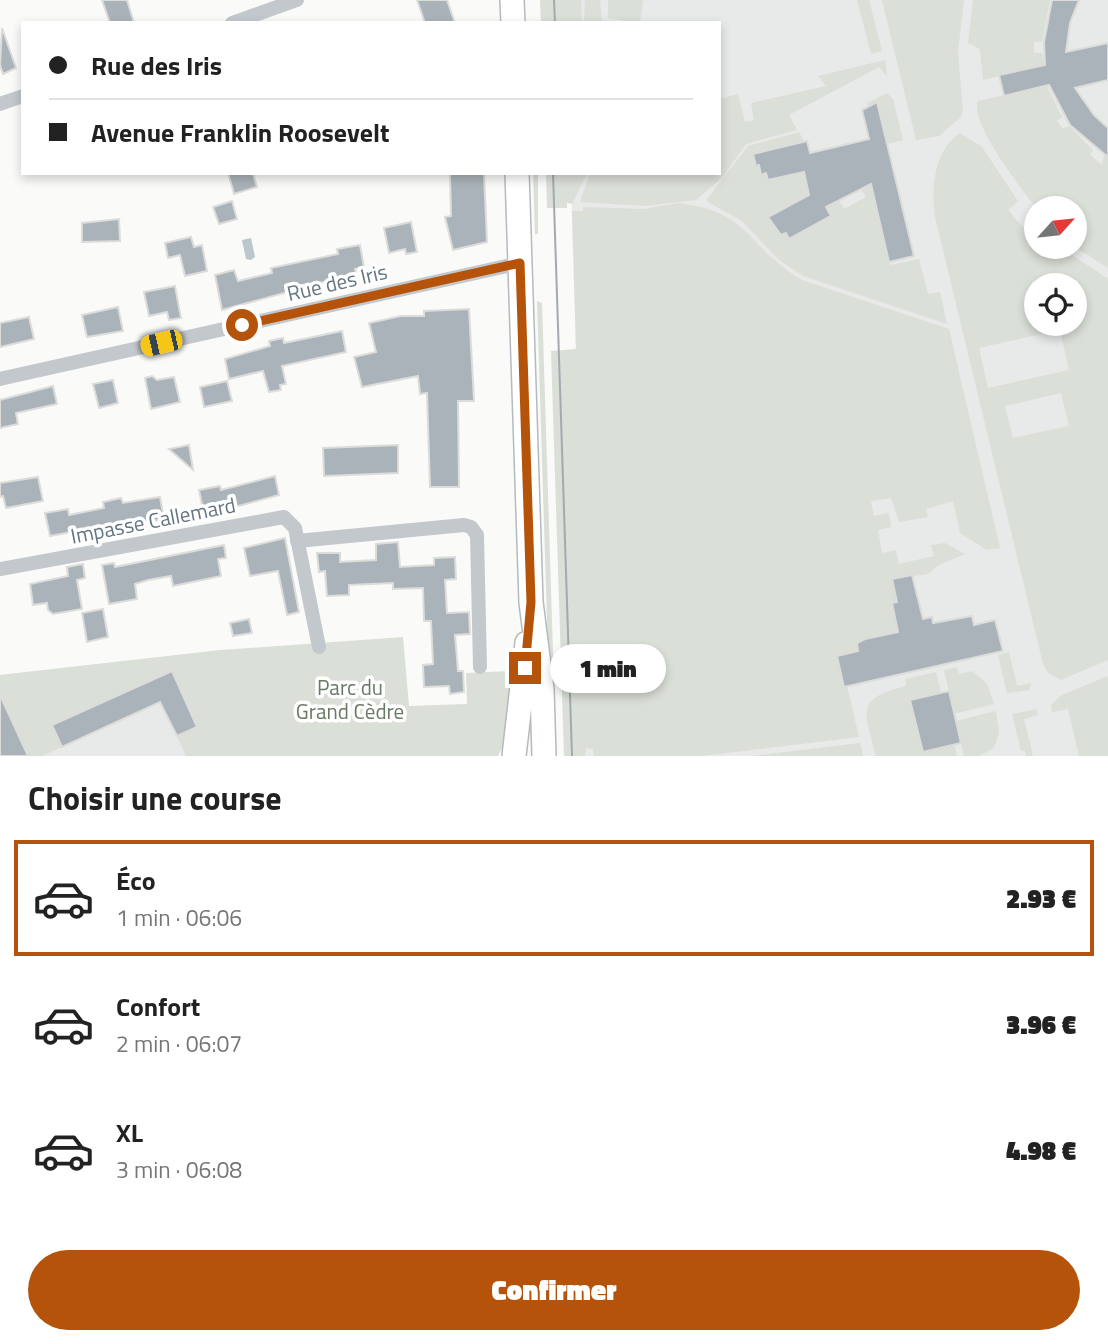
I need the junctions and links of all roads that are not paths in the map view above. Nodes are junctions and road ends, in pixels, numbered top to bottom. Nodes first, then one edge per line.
1 (297, 0) edge
2 (512, 0) edge
3 (238, 21) edge
4 (513, 21) edge
5 (21, 97) edge
6 (0, 104) edge
7 (517, 175) edge
8 (520, 263) junction
9 (0, 379) edge
10 (298, 541) junction
11 (0, 569) edge
12 (531, 602) junction
13 (319, 647) dead end
14 (480, 667) dead end
15 (514, 756) edge
16 (544, 756) edge

1 - 3 street
2 - 4 main road
5 - 6 street
7 - 8 main road
8 - 9 street, Rue des Iris
8 - 12 main road
10 - 11 street, Impasse Callemard
10 - 13 street, Impasse Callemard
10 - 14 street
12 - 15 main road
12 - 16 main road

